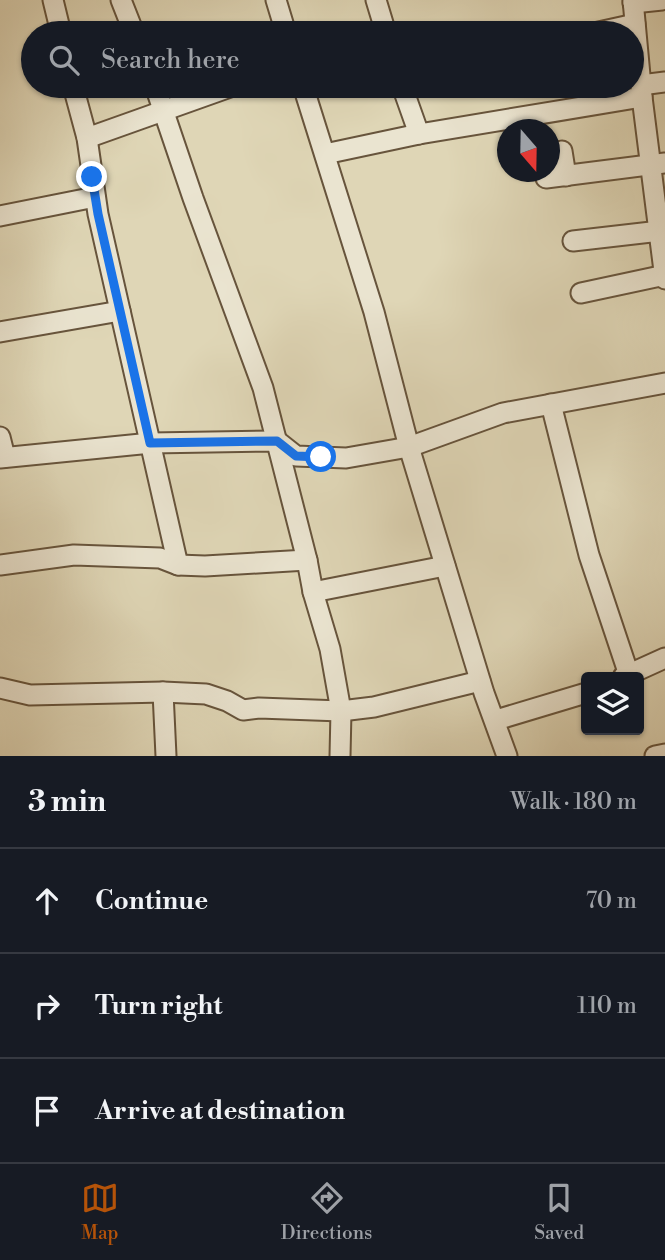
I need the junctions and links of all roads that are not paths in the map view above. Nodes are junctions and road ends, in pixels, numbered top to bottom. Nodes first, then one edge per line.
1 (53, 0) edge
2 (121, 0) edge
3 (276, 0) edge
4 (662, 0) edge
5 (380, 1) edge
6 (633, 2) edge
7 (58, 21) edge
8 (129, 21) edge
9 (282, 21) edge
10 (384, 21) edge
11 (635, 21) edge
12 (665, 82) edge
13 (644, 90) edge
14 (76, 98) edge
15 (160, 98) edge
16 (200, 98) edge
17 (307, 98) edge
18 (406, 98) edge
19 (606, 98) edge
20 (644, 98) edge
21 (165, 111) junction
22 (419, 134) junction
23 (87, 138) junction
24 (562, 152) dead end
25 (326, 154) junction
26 (658, 164) edge
27 (566, 176) junction
28 (560, 177) edge
29 (95, 197) junction
30 (0, 216) edge
31 (662, 240) edge
32 (573, 241) dead end
33 (665, 277) edge
34 (581, 293) dead end
35 (120, 311) junction
36 (0, 332) edge
37 (664, 388) edge
38 (551, 404) junction
39 (0, 437) edge
40 (277, 441) junction
41 (150, 443) junction
42 (409, 447) junction
43 (3, 457) edge
44 (307, 560) junction
45 (0, 565) edge
46 (178, 565) junction
47 (445, 566) junction
48 (313, 592) junction
49 (665, 657) edge
50 (625, 672) edge
51 (634, 672) edge
52 (480, 681) junction
53 (0, 688) edge
54 (163, 692) junction
55 (581, 694) edge
56 (341, 711) junction
57 (496, 720) junction
58 (665, 754) edge
59 (166, 756) edge
60 (340, 756) edge
61 (507, 756) edge
62 (658, 756) edge

1 - 7 street
2 - 8 street
3 - 9 street
4 - 6 street
5 - 10 street
6 - 11 street
12 - 13 street
14 - 23 street
15 - 21 street
16 - 21 street
17 - 25 street
18 - 22 street
19 - 22 street
20 - 26 street
21 - 23 street
21 - 40 street
22 - 25 street
23 - 29 street
24 - 27 street
25 - 42 street
26 - 27 street
26 - 31 street
27 - 28 street
29 - 30 street
29 - 35 street
31 - 32 street
31 - 33 street
33 - 34 street
35 - 36 street
35 - 41 street
37 - 38 street
38 - 42 street
38 - 50 street
39 - 43 street
40 - 41 street
40 - 42 street
40 - 44 street
41 - 43 street
41 - 46 street
42 - 47 street
44 - 46 street
44 - 48 street
45 - 46 street
47 - 48 street
47 - 52 street
48 - 56 street
49 - 51 street
52 - 56 street
52 - 57 street
53 - 54 street
54 - 56 street
54 - 59 street
55 - 57 street
56 - 60 street
57 - 61 street
58 - 62 street

